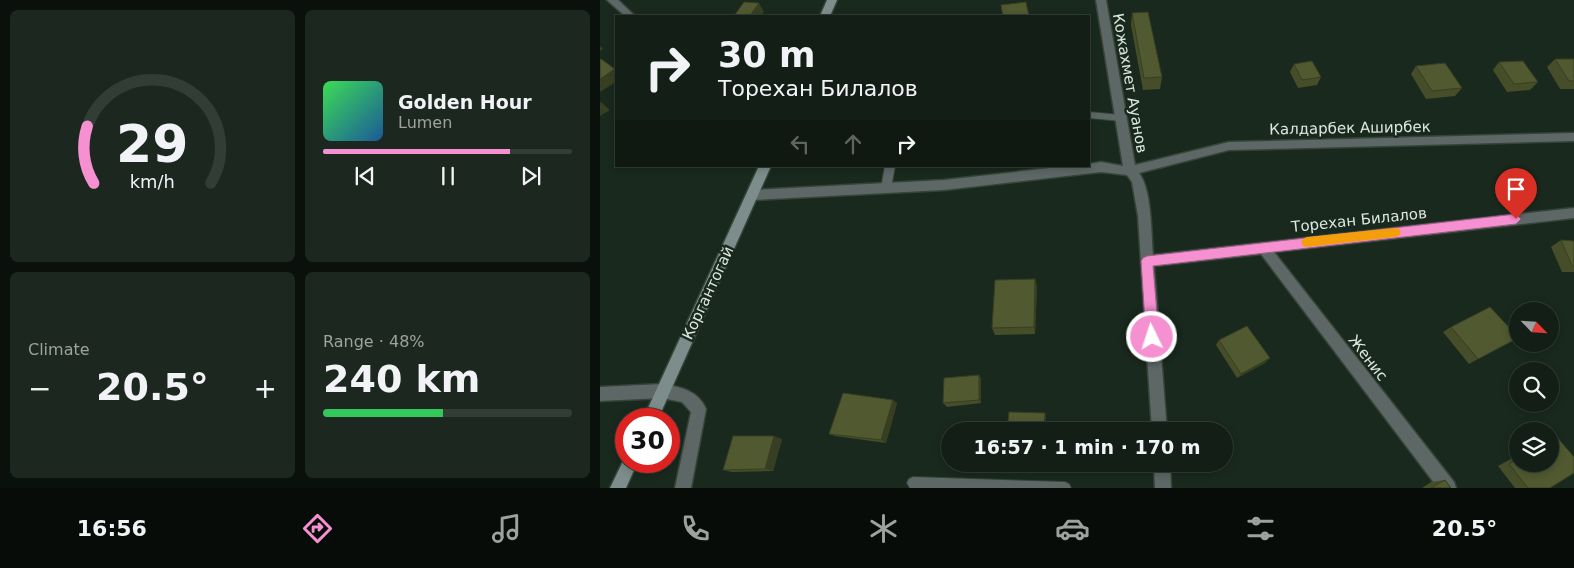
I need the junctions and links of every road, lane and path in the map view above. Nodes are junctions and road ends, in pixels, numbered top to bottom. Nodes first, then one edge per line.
1 (612, 0) edge
2 (832, 0) edge
3 (1101, 0) edge
4 (629, 15) edge
5 (825, 15) edge
6 (1090, 115) edge
7 (1121, 118) junction
8 (1574, 137) edge
9 (765, 167) edge
10 (890, 167) edge
11 (1130, 171) junction
12 (886, 188) junction
13 (753, 195) junction
14 (1574, 213) edge
15 (1263, 247) junction
16 (1147, 261) junction
17 (662, 391) junction
18 (600, 394) edge
19 (655, 408) edge
20 (1158, 422) edge
21 (1162, 472) edge
22 (625, 473) edge
23 (913, 483) dead end
24 (618, 488) edge
25 (683, 488) edge
26 (1065, 488) edge
27 (1163, 488) edge
28 (1448, 488) edge

1 - 4 street
2 - 5 main road
3 - 7 street, Кожахмет Ауанов
6 - 7 lane
7 - 11 street, Кожахмет Ауанов
8 - 11 street, Калдарбек Аширбек
9 - 13 main road, Коргантогай
10 - 12 lane
11 - 12 street
11 - 16 street, Кожахмет Ауанов
12 - 13 street
13 - 17 main road, Коргантогай
14 - 15 street, Торехан Билалов
15 - 16 street, Торехан Билалов
15 - 28 street, Женис
16 - 20 street, Кожахмет Ауанов
17 - 18 street
17 - 19 main road, Коргантогай
17 - 25 street
21 - 27 street
22 - 24 main road
23 - 26 lane

